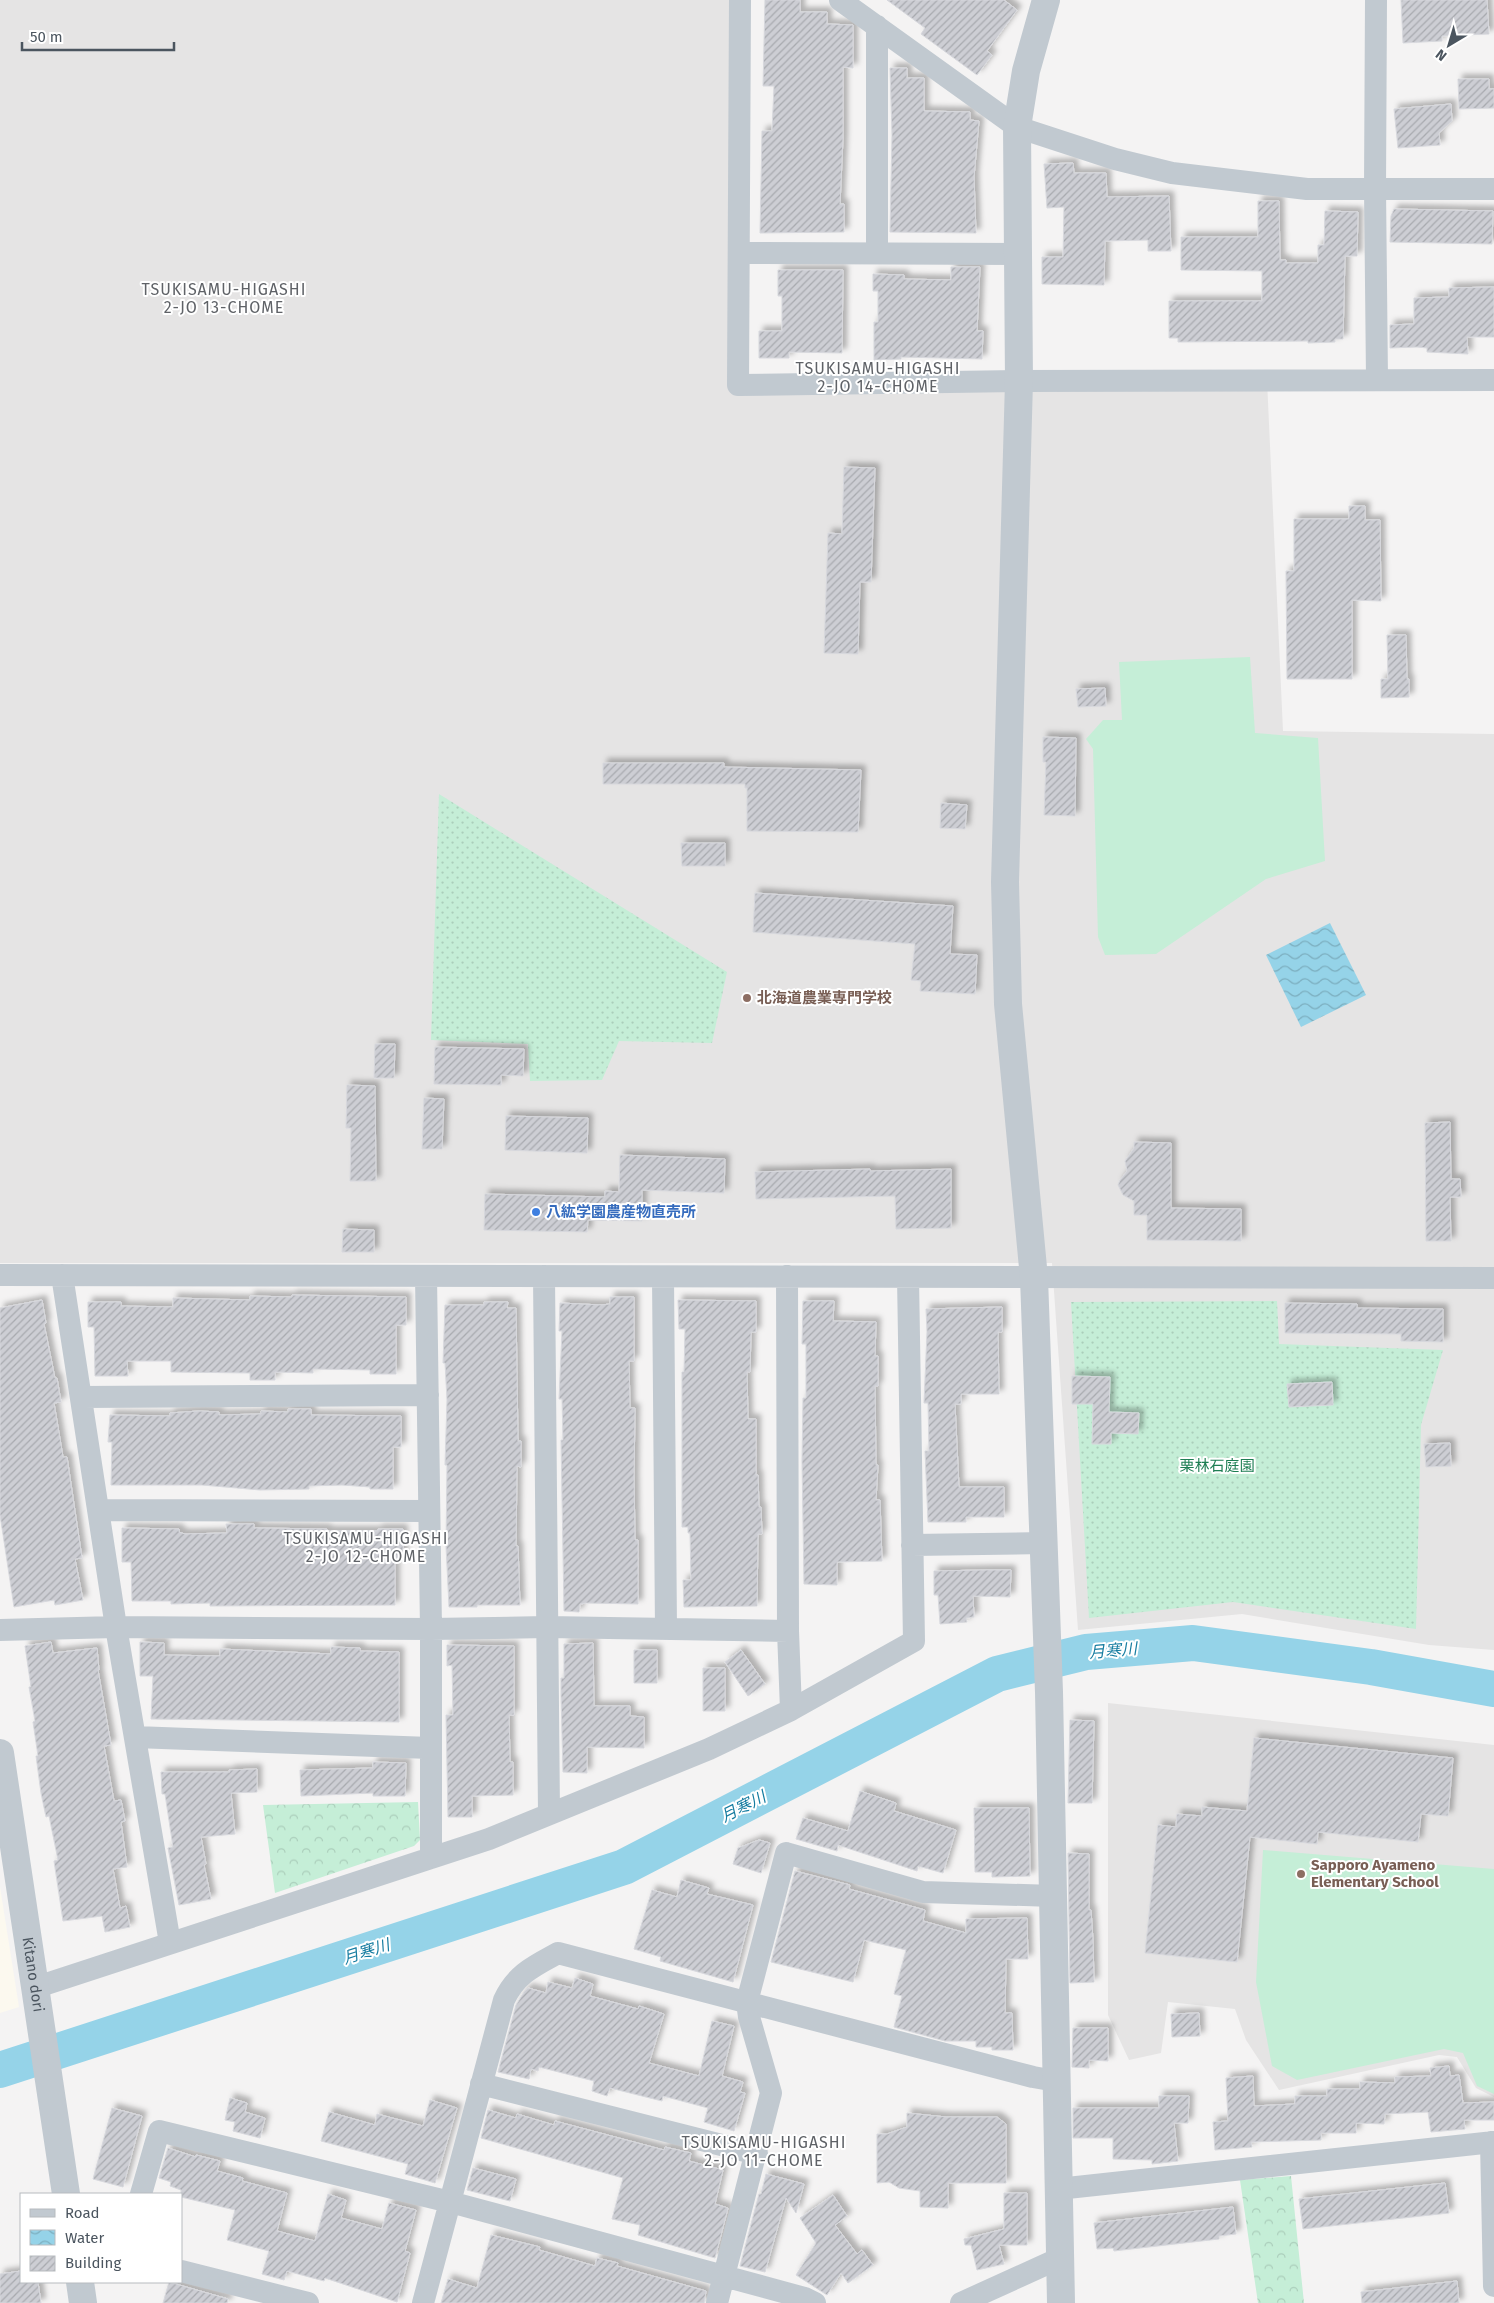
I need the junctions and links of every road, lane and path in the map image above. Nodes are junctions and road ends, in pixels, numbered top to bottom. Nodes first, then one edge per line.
1 (740, 0) edge
2 (840, 0) edge
3 (1046, 0) edge
4 (1376, 0) edge
5 (877, 26) junction
6 (1017, 127) junction
7 (1375, 188) junction
8 (1494, 189) edge
9 (740, 253) junction
10 (878, 253) junction
11 (1019, 254) junction
12 (1377, 379) junction
13 (1494, 380) edge
14 (1019, 381) junction
15 (0, 1275) edge
16 (62, 1275) junction
17 (426, 1276) junction
18 (544, 1276) junction
19 (786, 1276) junction
20 (663, 1277) junction
21 (908, 1277) junction
22 (1034, 1278) junction
23 (1494, 1278) edge
24 (428, 1395) junction
25 (81, 1397) junction
26 (98, 1510) junction
27 (428, 1511) junction
28 (1044, 1543) junction
29 (912, 1544) junction
30 (116, 1627) junction
31 (547, 1627) junction
32 (431, 1629) junction
33 (666, 1629) junction
34 (0, 1630) edge
35 (788, 1631) junction
36 (791, 1710) junction
37 (135, 1737) junction
38 (430, 1748) junction
39 (0, 1753) edge
40 (549, 1814) junction
41 (431, 1858) junction
42 (1054, 1896) junction
43 (170, 1943) junction
44 (36, 2000) junction
45 (748, 2002) junction
46 (1056, 2081) junction
47 (481, 2084) junction
48 (1493, 2142) edge
49 (757, 2154) junction
50 (1058, 2189) junction
51 (66, 2193) edge
52 (142, 2193) edge
53 (450, 2202) junction
54 (1060, 2258) junction
55 (182, 2271) edge
56 (724, 2275) junction
57 (80, 2283) edge
58 (1494, 2286) edge
59 (82, 2303) edge
60 (308, 2303) edge
61 (423, 2303) edge
62 (717, 2303) edge
63 (815, 2303) edge
64 (961, 2303) edge
65 (1061, 2303) edge

1 - 9 street
2 - 5 street
3 - 6 street
4 - 7 street
5 - 6 street
5 - 10 street
6 - 7 street
6 - 11 street
7 - 8 street
7 - 12 street
9 - 10 street
9 - 14 street
10 - 11 street
11 - 14 street
12 - 13 street
12 - 14 street
14 - 22 street
15 - 16 street
16 - 17 street
16 - 25 street
17 - 18 street
17 - 24 street
18 - 20 street
18 - 31 street
19 - 20 street
19 - 21 street
19 - 35 street
20 - 33 street
21 - 22 street
21 - 29 street
22 - 23 street
22 - 28 street
24 - 25 street
24 - 27 street
25 - 26 street
26 - 27 street
26 - 30 street
27 - 32 street
28 - 29 street
28 - 42 street
29 - 36 street
30 - 32 street
30 - 34 street
30 - 37 street
31 - 32 street
31 - 33 street
31 - 40 street
32 - 38 street
33 - 35 street
35 - 36 street
36 - 40 street
37 - 38 street
37 - 43 street
38 - 41 street
39 - 44 street, Kitano dori
40 - 41 street
41 - 43 street
42 - 45 street
42 - 46 street
43 - 44 street
44 - 51 street, Kitano dori
45 - 46 street
45 - 47 street
45 - 49 street
46 - 50 street
47 - 49 street
47 - 53 street
48 - 50 street
48 - 58 street
49 - 56 street
50 - 54 street
52 - 53 street
53 - 56 street
53 - 61 street
54 - 64 street
54 - 65 street
55 - 60 street
56 - 62 street
56 - 63 street
57 - 59 street

